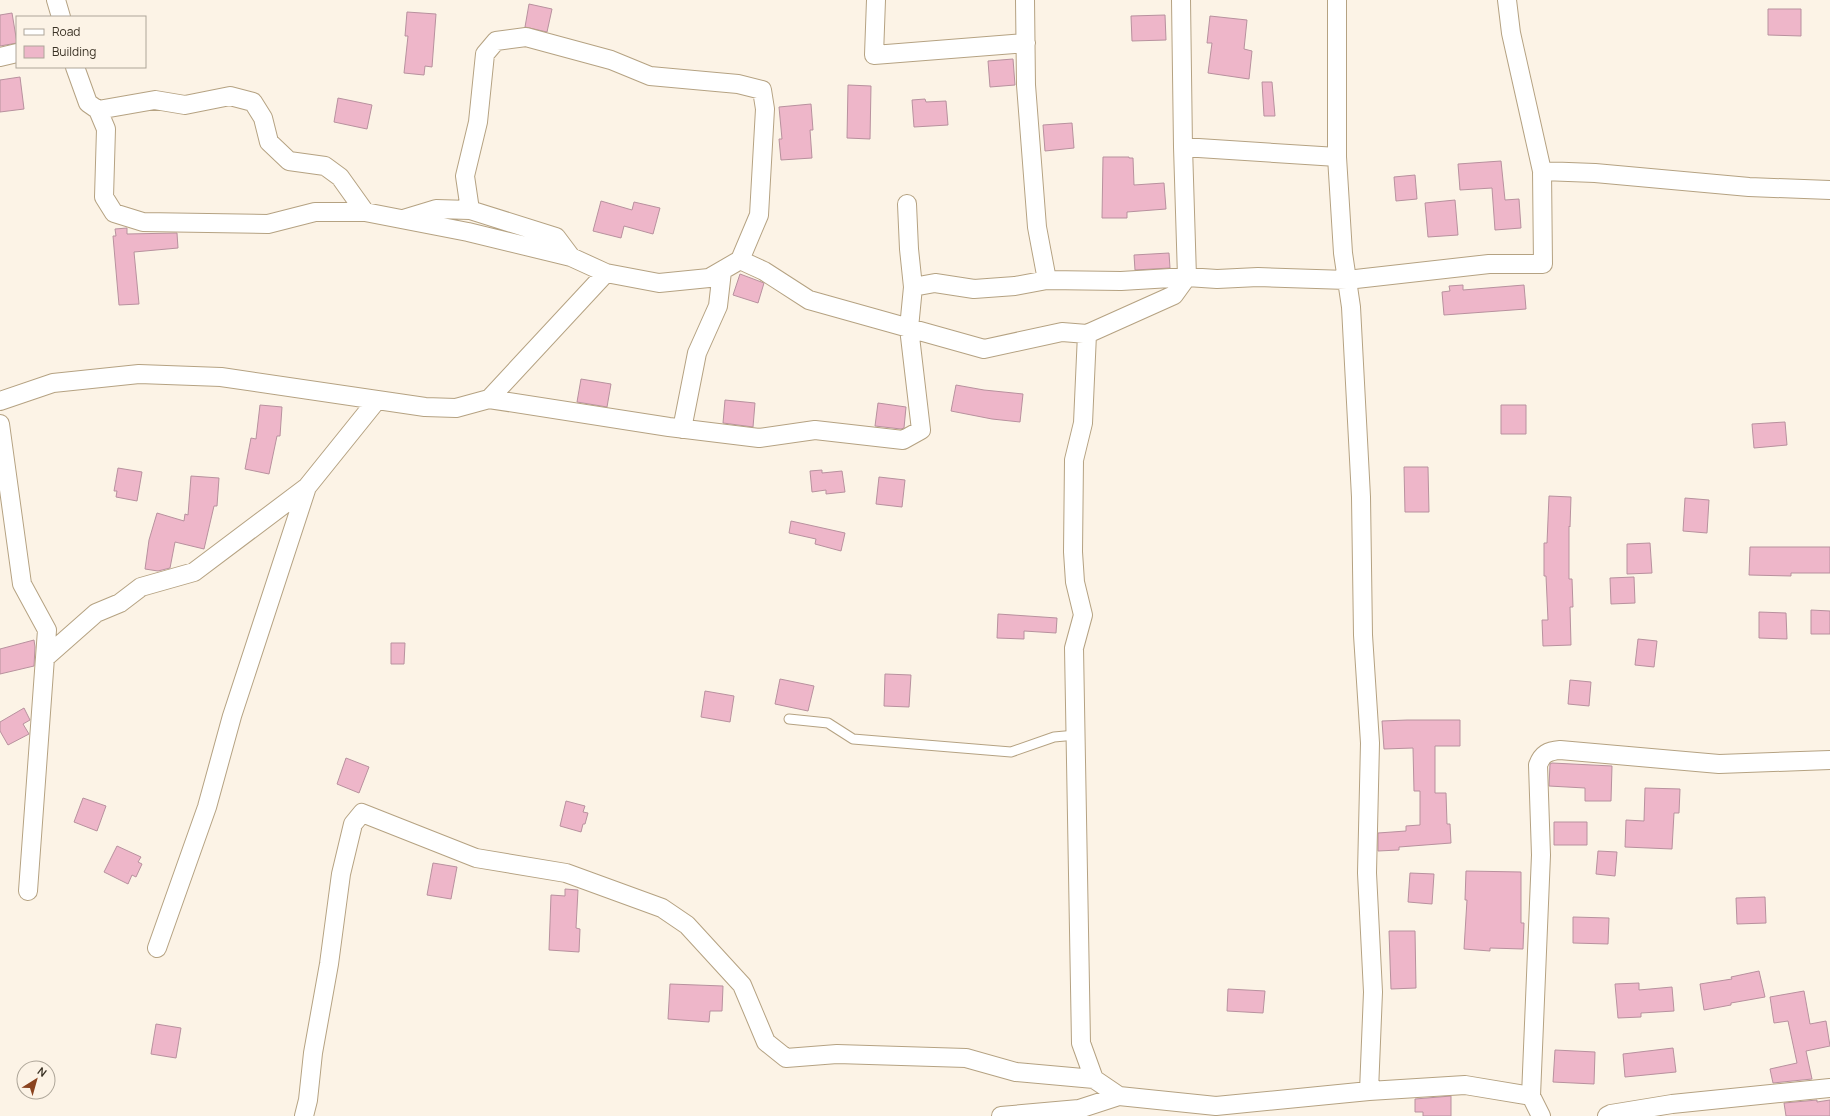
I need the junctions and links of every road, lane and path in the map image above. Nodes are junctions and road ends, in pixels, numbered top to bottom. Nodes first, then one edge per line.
1 (56, 0) edge
2 (876, 0) edge
3 (1025, 0) edge
4 (1182, 0) edge
5 (1337, 0) edge
6 (1507, 0) edge
7 (61, 16) edge
8 (1026, 43) junction
9 (16, 53) edge
10 (0, 57) edge
11 (75, 68) edge
12 (98, 110) junction
13 (1183, 147) junction
14 (1336, 157) junction
15 (1542, 172) junction
16 (1830, 190) edge
17 (907, 204) dead end
18 (470, 210) junction
19 (365, 212) junction
20 (400, 220) junction
21 (571, 256) junction
22 (740, 260) junction
23 (722, 271) junction
24 (606, 274) junction
25 (1187, 277) junction
26 (1047, 280) junction
27 (1348, 280) junction
28 (913, 287) junction
29 (909, 328) junction
30 (1086, 334) junction
31 (377, 400) junction
32 (489, 400) junction
33 (0, 401) edge
34 (0, 424) edge
35 (682, 429) junction
36 (307, 487) junction
37 (45, 658) junction
38 (790, 719) dead end
39 (1076, 735) junction
40 (1830, 760) edge
41 (28, 891) dead end
42 (157, 948) dead end
43 (1094, 1079) junction
44 (1830, 1088) edge
45 (1369, 1092) junction
46 (1119, 1096) junction
47 (1531, 1096) junction
48 (304, 1116) edge
49 (1001, 1116) edge
50 (1541, 1116) edge
51 (1607, 1116) edge

1 - 7 street
2 - 8 street
3 - 8 street
4 - 13 street
5 - 14 street
6 - 15 street
8 - 26 street
9 - 10 street
11 - 12 street
12 - 19 street
12 - 19 street
13 - 14 street
13 - 25 street
14 - 27 street
15 - 16 street
15 - 27 street
17 - 28 street
18 - 20 street
18 - 21 street
18 - 22 street
19 - 20 street
20 - 21 street
21 - 24 street
22 - 23 street
22 - 29 street
23 - 24 street
23 - 35 street
24 - 32 street
25 - 26 street
25 - 27 street
25 - 30 street
26 - 28 street
27 - 45 street
28 - 29 street
29 - 30 street
29 - 35 street
30 - 39 street
31 - 32 street
31 - 33 street
31 - 36 street
32 - 35 street
34 - 37 street
36 - 37 street
36 - 42 street
37 - 41 street
38 - 39 lane
39 - 43 street
40 - 47 street
43 - 46 street
43 - 48 street
44 - 51 street
45 - 46 street
45 - 47 street
46 - 49 street
47 - 50 street

